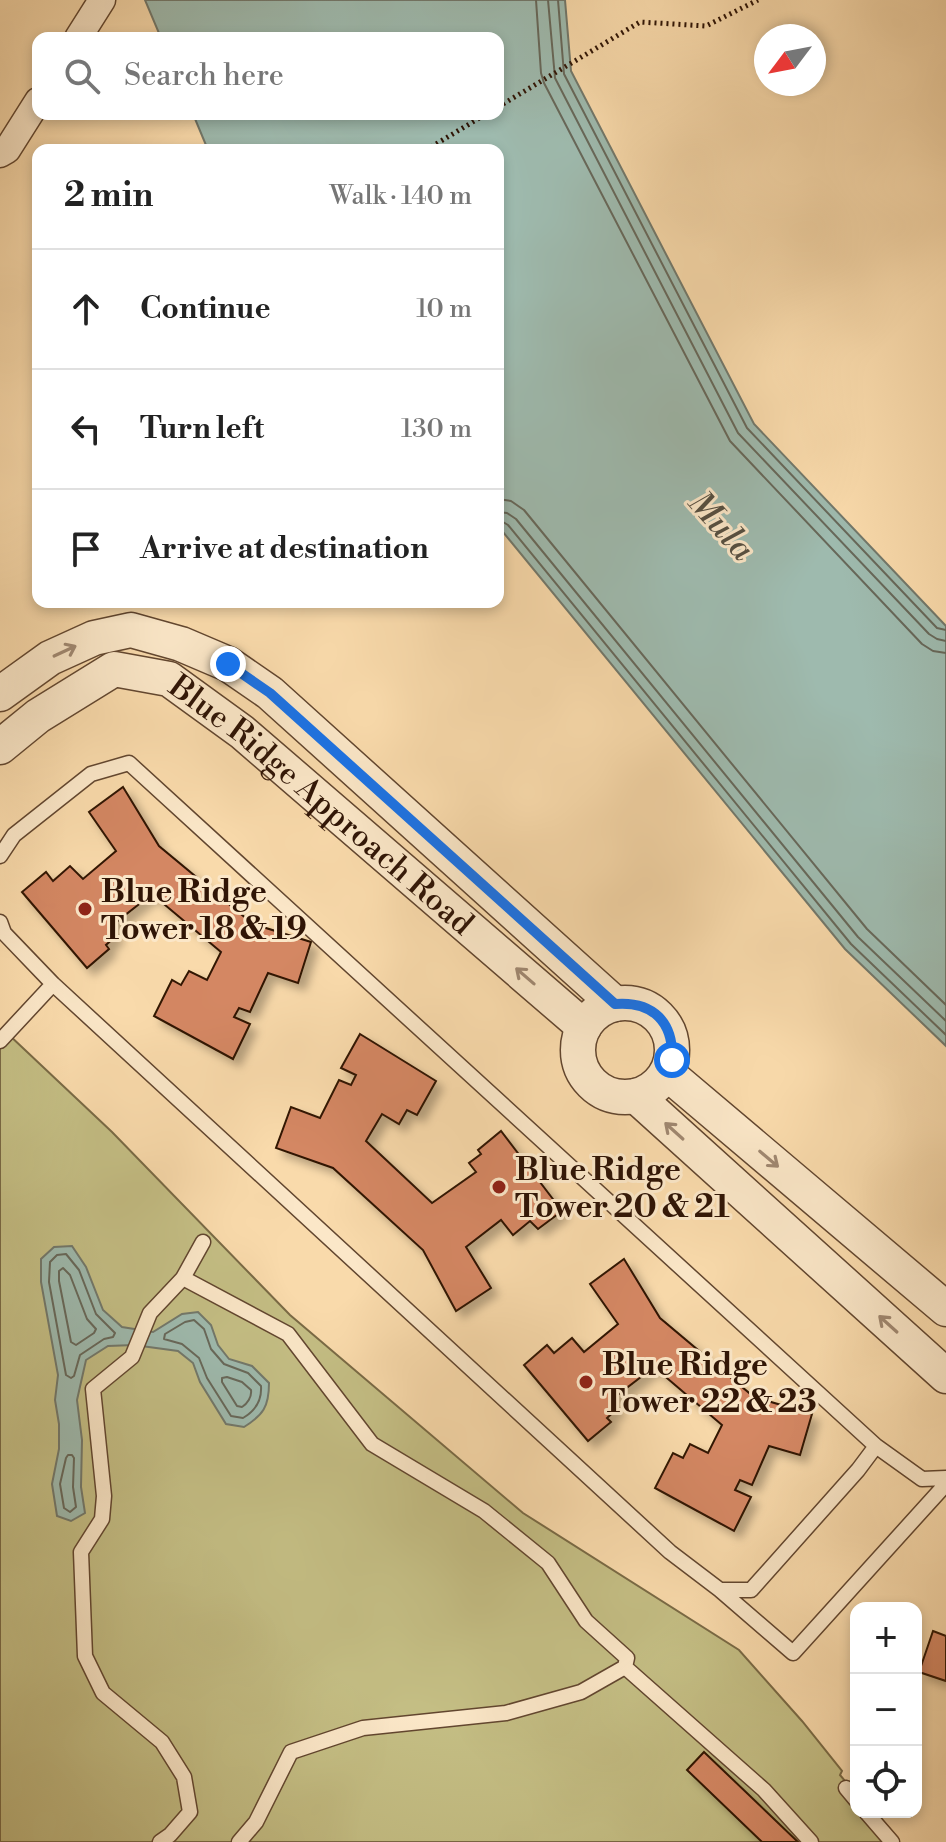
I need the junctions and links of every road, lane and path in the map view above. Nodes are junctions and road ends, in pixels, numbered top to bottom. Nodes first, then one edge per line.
1 (102, 0) edge
2 (758, 0) edge
3 (82, 32) edge
4 (504, 103) edge
5 (32, 110) edge
6 (476, 120) edge
7 (436, 144) edge
8 (0, 154) edge
9 (0, 694) edge
10 (0, 747) edge
11 (0, 856) edge
12 (0, 922) edge
13 (53, 984) junction
14 (615, 1004) junction
15 (584, 1027) junction
16 (0, 1041) edge
17 (667, 1073) junction
18 (636, 1096) junction
19 (203, 1242) dead end
20 (183, 1278) junction
21 (946, 1309) edge
22 (946, 1376) edge
23 (876, 1446) junction
24 (946, 1481) edge
25 (720, 1590) junction
26 (625, 1667) junction
27 (871, 1818) edge
28 (160, 1842) edge
29 (239, 1842) edge
30 (811, 1842) edge
31 (892, 1842) edge

1 - 3 street
2 - 4 path
5 - 8 street
6 - 7 path
9 -> 14 street, Blue Ridge Approach Road
15 -> 10 street, Blue Ridge Approach Road
11 - 23 lane
12 - 13 lane
13 - 16 lane
13 - 25 lane
14 - 15 street
14 - 17 street
15 - 18 street
17 - 18 street
17 -> 21 street
22 -> 18 street
19 - 20 lane
20 - 26 lane
20 - 28 lane
23 - 24 lane
23 - 25 lane
24 - 25 lane
26 - 29 lane
26 - 30 lane
27 - 31 lane

